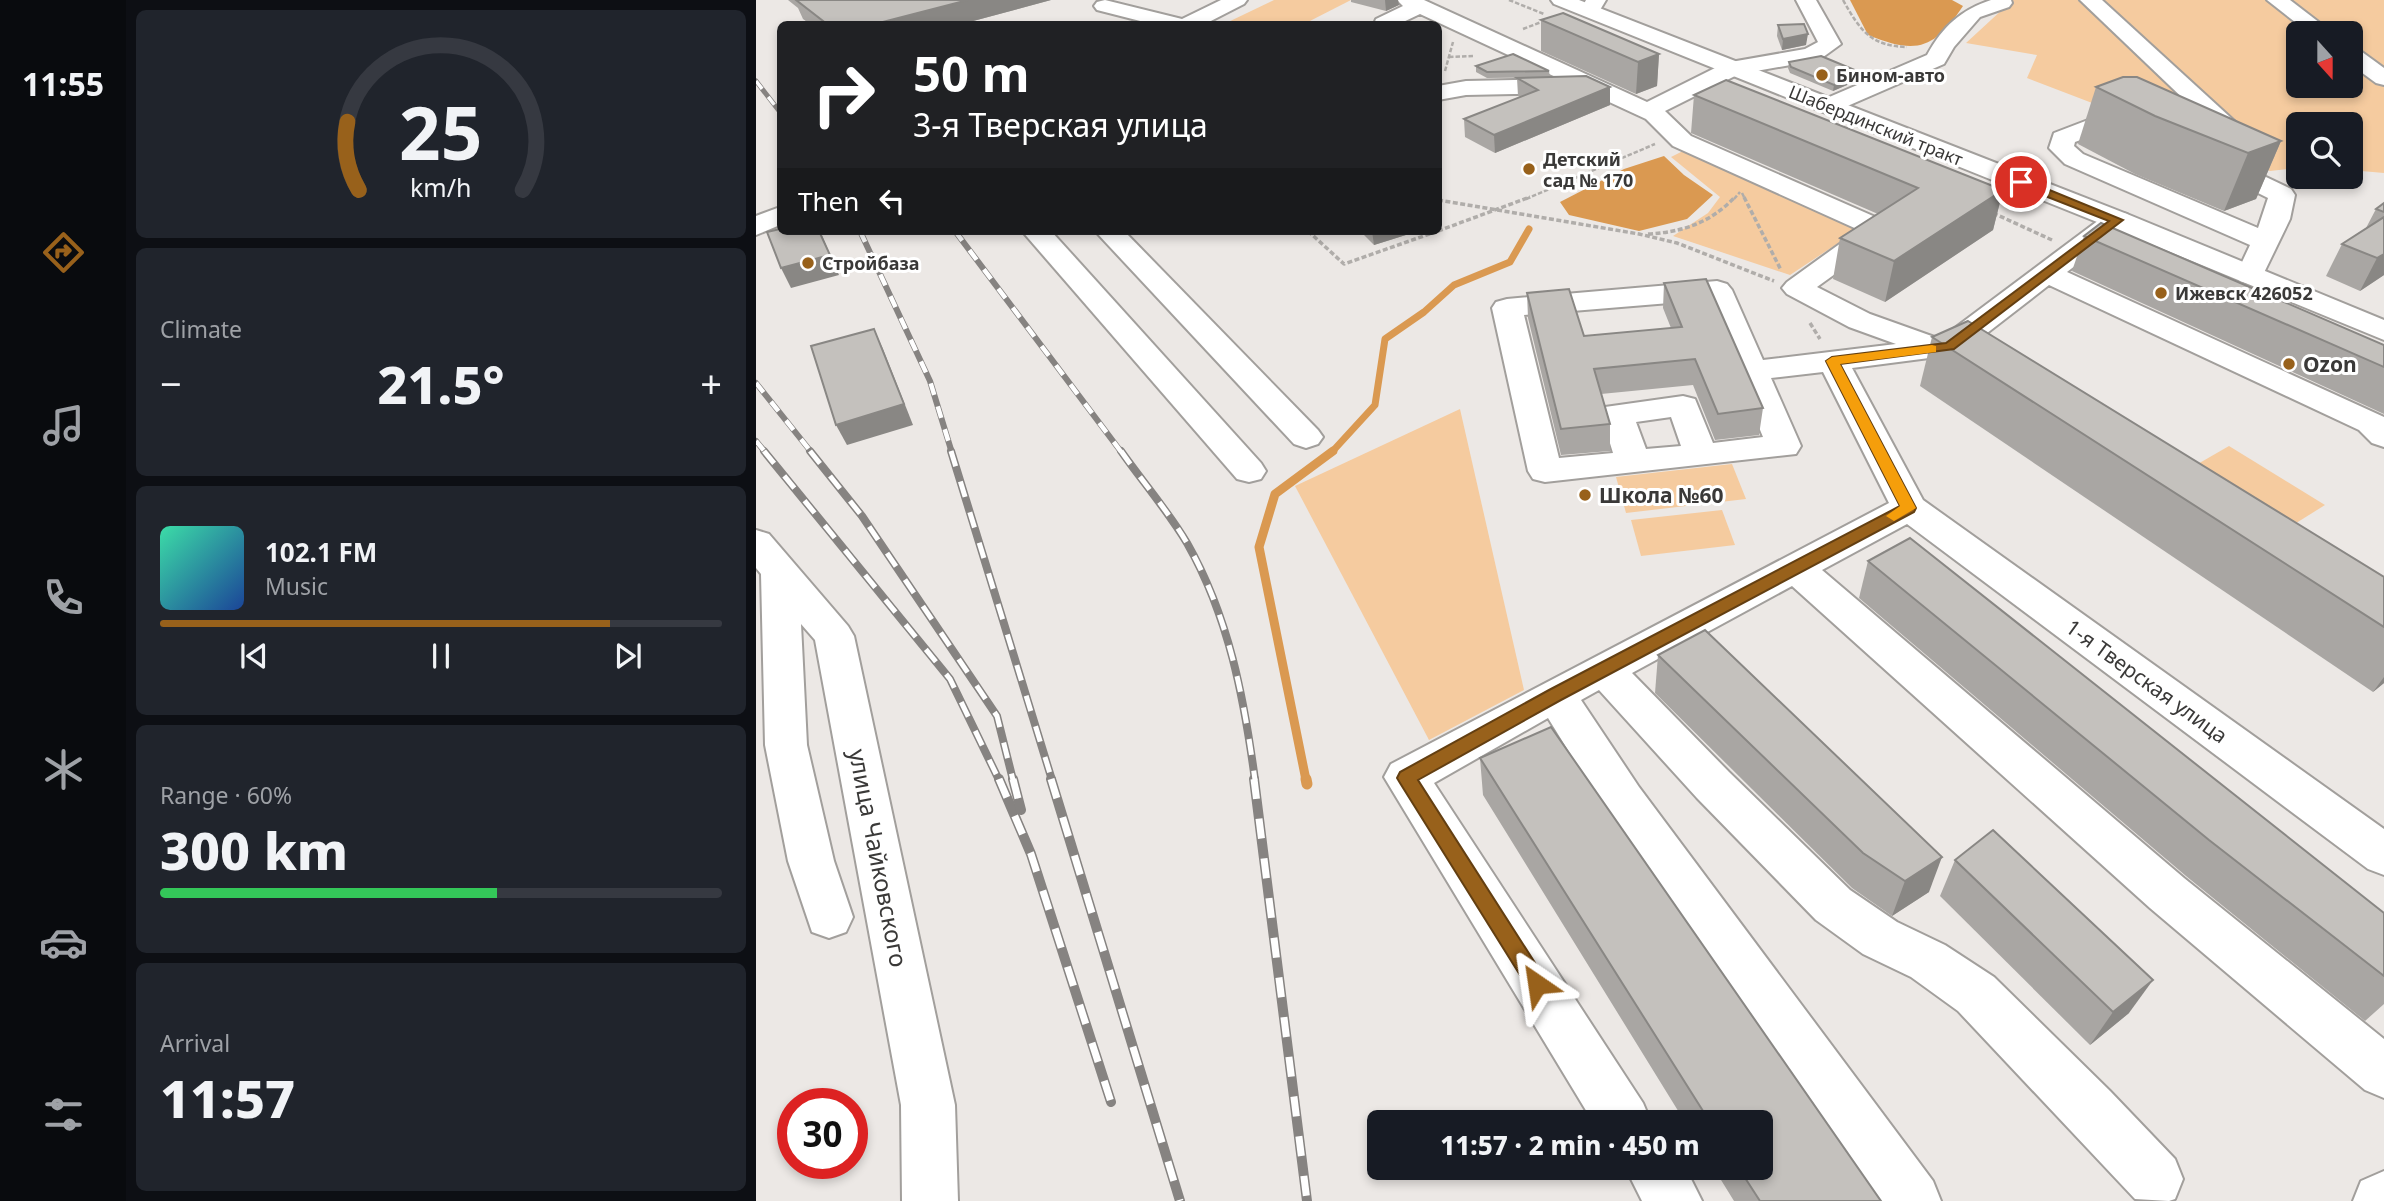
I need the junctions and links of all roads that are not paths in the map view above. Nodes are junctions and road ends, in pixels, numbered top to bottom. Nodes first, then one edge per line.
1 (1237, 0) edge
2 (1805, 0) edge
3 (2001, 0) edge
4 (2090, 0) edge
5 (2277, 0) edge
6 (1413, 3) edge
7 (1593, 5) edge
8 (1104, 6) dead end
9 (1558, 9) edge
10 (1163, 21) edge
11 (1195, 21) edge
12 (1388, 21) edge
13 (2306, 21) edge
14 (2363, 63) edge
15 (1733, 68) junction
16 (2384, 78) edge
17 (1442, 87) edge
18 (1596, 87) junction
19 (1828, 106) junction
20 (1647, 111) junction
21 (2149, 134) edge
22 (2187, 150) edge
23 (2256, 155) dead end
24 (777, 216) edge
25 (2117, 220) junction
26 (756, 227) edge
27 (1040, 235) edge
28 (1114, 235) edge
29 (2266, 242) junction
30 (2062, 262) junction
31 (2250, 275) junction
32 (2384, 331) edge
33 (1961, 354) junction
34 (1832, 361) junction
35 (1752, 371) junction
36 (1306, 436) dead end
37 (2384, 436) edge
38 (1701, 454) junction
39 (1633, 461) junction
40 (1249, 471) dead end
41 (1909, 508) junction
42 (768, 557) edge
43 (1795, 568) junction
44 (1604, 669) junction
45 (1555, 695) junction
46 (2384, 855) edge
47 (829, 917) dead end
48 (2384, 1072) edge
49 (1616, 1110) edge
50 (2155, 1179) dead end
51 (1661, 1180) edge
52 (930, 1201) edge
53 (1674, 1201) edge
54 (1913, 1201) edge

1 - 11 street
2 - 15 street
3 - 19 street
4 - 23 street
5 - 13 street
6 - 12 street
6 - 18 street
7 - 9 street, Шабердинский тракт
7 - 15 street, Шабердинский тракт
8 - 10 street
14 - 16 street
15 - 19 street, Шабердинский тракт
15 - 20 street
17 - 18 street
18 - 20 street
19 - 25 street, Шабердинский тракт
20 - 33 street
21 - 29 street
22 - 29 street
24 - 26 street
25 - 30 street
25 - 31 street, Шабердинский тракт
27 - 40 street
28 - 36 street
29 - 31 street
30 - 33 street
30 - 37 street
31 - 32 street, Шабердинский тракт
33 - 34 street
34 - 35 street
34 - 41 street
35 - 38 street
35 - 39 street
38 - 39 street
38 - 39 street
41 - 43 street
41 - 46 street, 1-я Тверская улица
42 - 47 street
42 - 52 street, улица Чайковского
43 - 44 street
43 - 48 street
44 - 45 street
44 - 50 street
45 - 49 street
45 - 54 street
51 - 53 street

